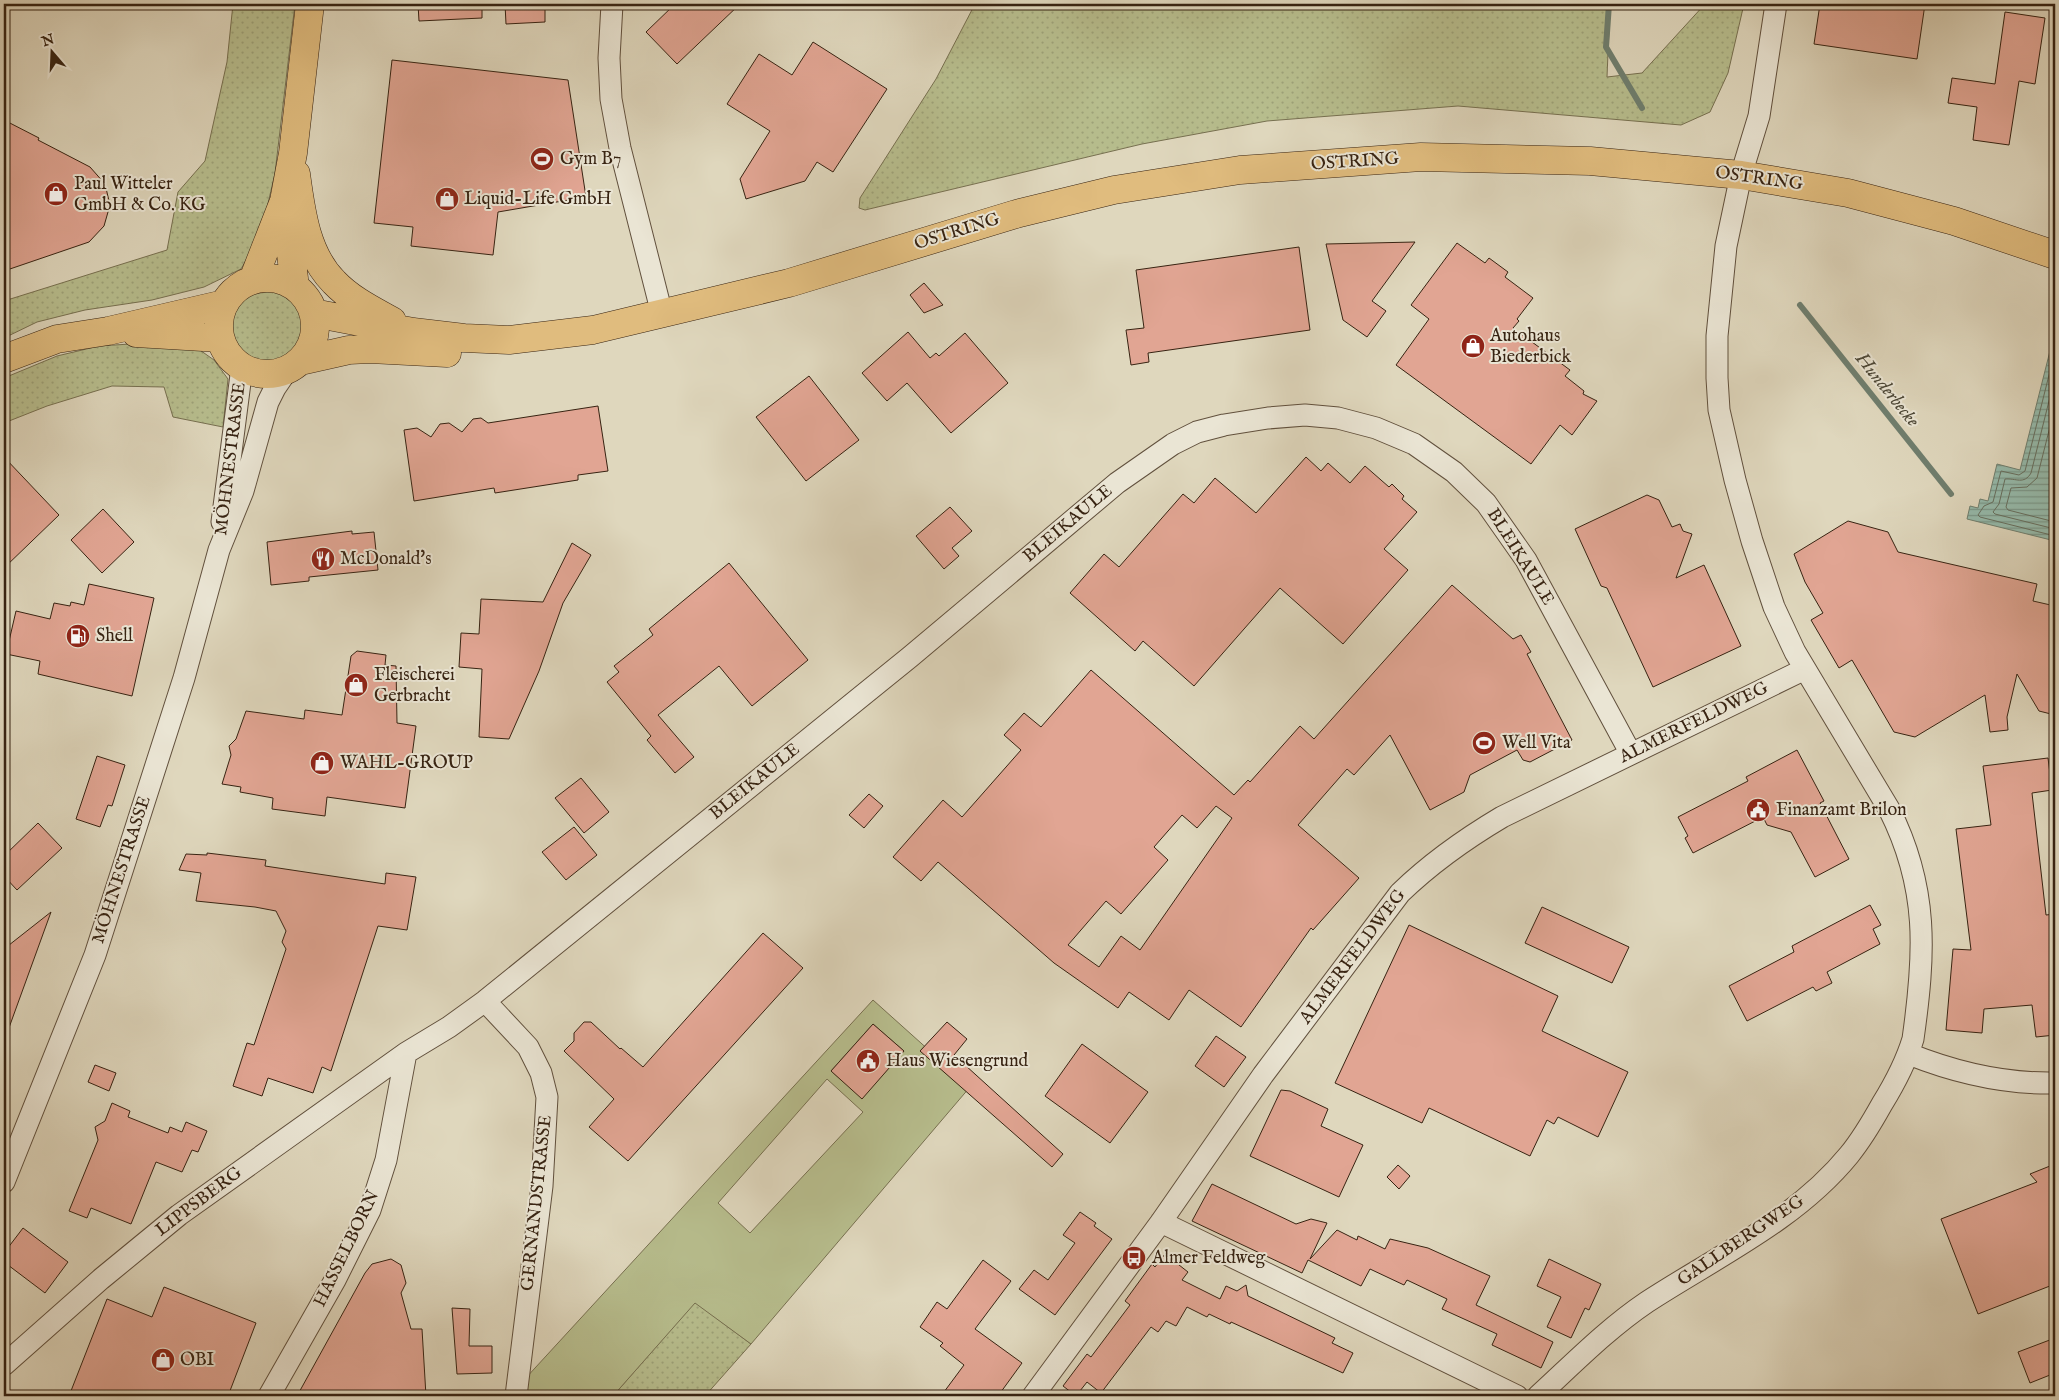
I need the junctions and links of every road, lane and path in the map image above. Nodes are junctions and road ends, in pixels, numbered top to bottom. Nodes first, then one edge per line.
1 (310, 4) edge
2 (612, 4) edge
3 (1776, 4) edge
4 (293, 154) junction
5 (1741, 175) junction
6 (284, 201) junction
7 (2055, 254) edge
8 (253, 280) junction
9 (295, 287) junction
10 (224, 304) junction
11 (313, 312) junction
12 (662, 314) junction
13 (108, 331) junction
14 (413, 332) junction
15 (220, 338) junction
16 (509, 340) junction
17 (4, 359) edge
18 (294, 365) junction
19 (242, 367) junction
20 (219, 550) junction
21 (1805, 669) junction
22 (1631, 754) junction
23 (480, 1005) junction
24 (406, 1053) junction
25 (1909, 1054) junction
26 (2055, 1083) edge
27 (4, 1182) edge
28 (1161, 1222) junction
29 (4, 1365) edge
30 (269, 1396) edge
31 (516, 1396) edge
32 (1032, 1396) edge
33 (1517, 1396) edge
34 (1538, 1396) edge

1 - 4 main road
2 - 12 street
3 - 5 street
4 - 6 main road
4 - 14 main road
5 - 7 main road, OSTRING
5 - 12 main road, OSTRING
5 - 21 street
6 - 8 main road
6 - 9 main road
8 - 9 main road
8 - 10 main road
9 - 11 main road
10 - 13 main road
10 - 15 main road
11 - 14 main road
11 - 18 main road
12 - 16 main road, OSTRING
13 - 15 main road
13 - 17 main road
14 - 16 main road
15 - 19 main road
16 - 18 main road
18 - 19 main road
18 - 20 street, MÖHNESTRASSE
19 - 20 street, MÖHNESTRASSE
20 - 27 street, MÖHNESTRASSE
21 - 22 street, ALMERFELDWEG
21 - 25 street
22 - 23 street, BLEIKAULE
22 - 28 street, ALMERFELDWEG
23 - 24 street
23 - 31 street, GERNANDSTRASSE
24 - 29 street, LIPPSBERG
24 - 30 street, HASSELBORN
25 - 26 street
25 - 34 street, GALLBERGWEG
28 - 32 street, ALMERFELDWEG
28 - 33 street

